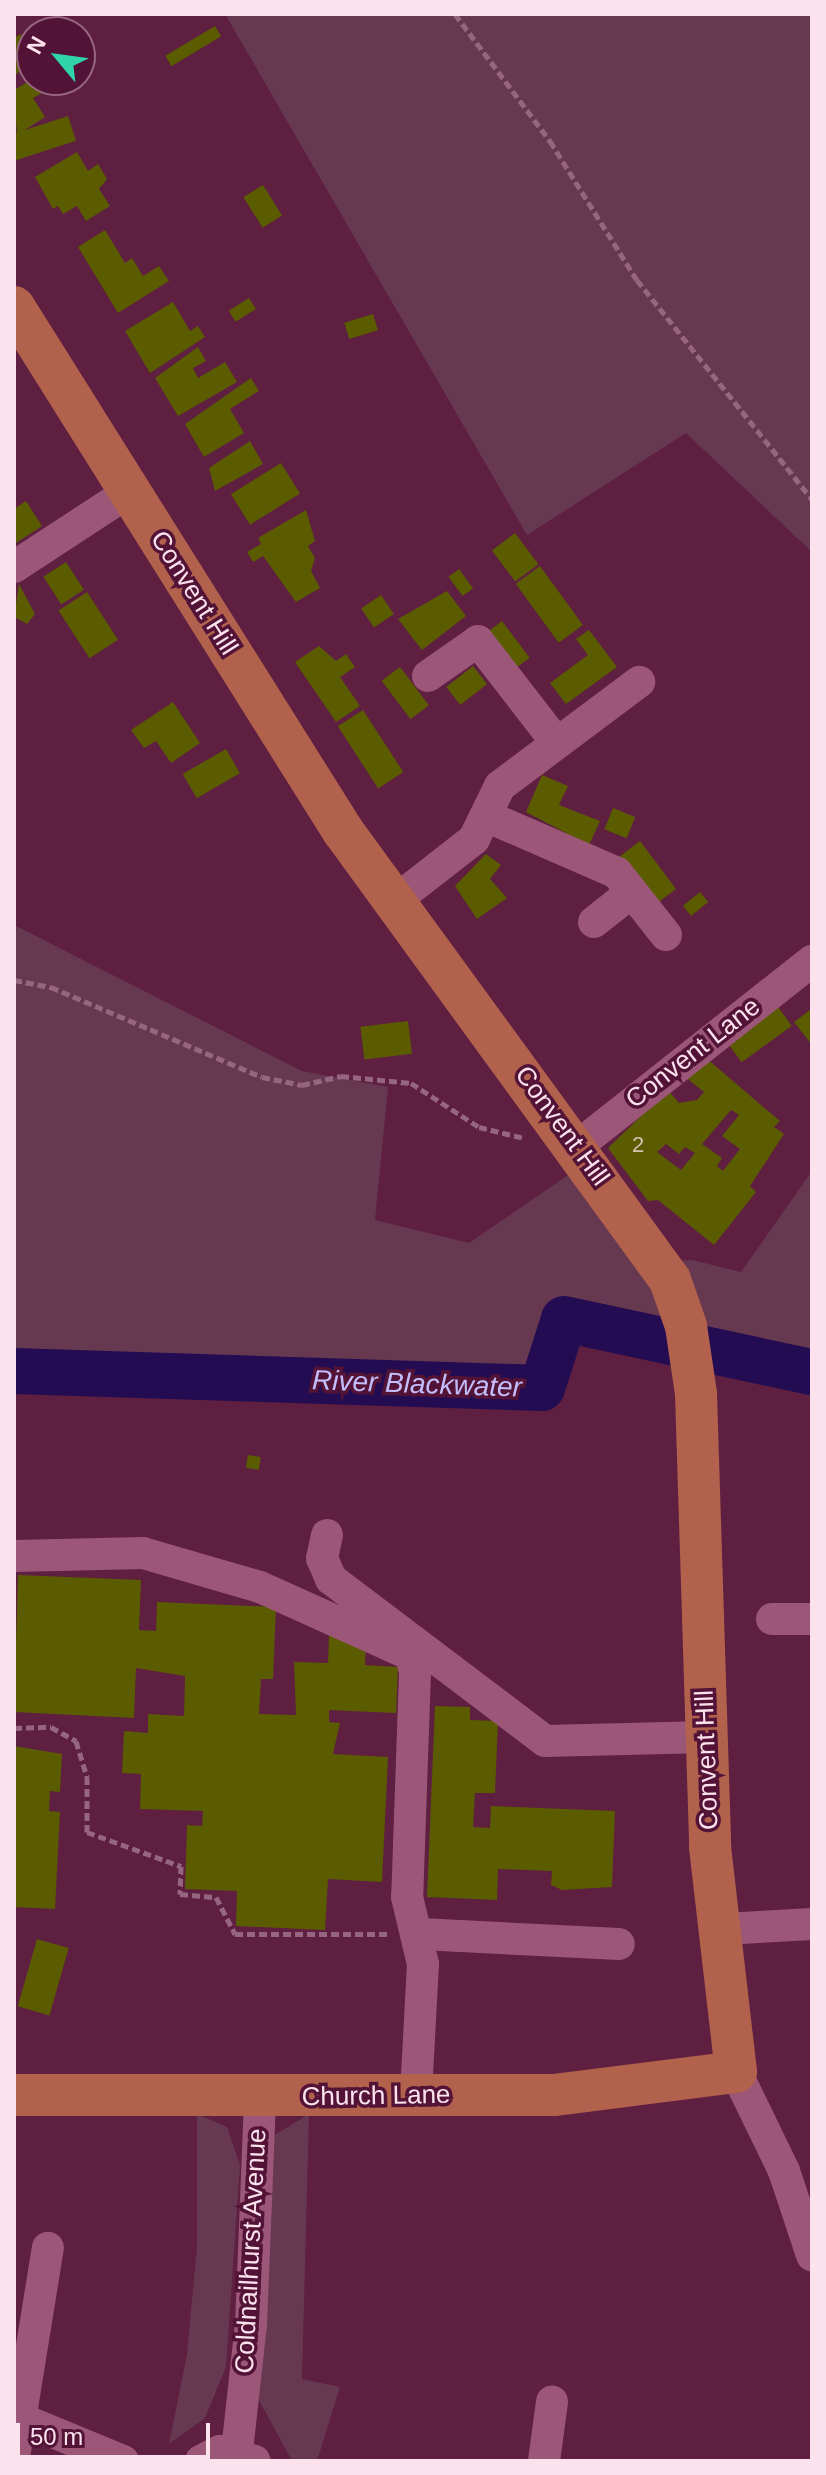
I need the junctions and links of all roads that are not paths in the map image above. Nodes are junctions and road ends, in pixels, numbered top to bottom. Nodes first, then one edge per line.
1 (14, 307) edge
2 (130, 491) junction
3 (14, 567) edge
4 (428, 676) dead end
5 (639, 682) dead end
6 (556, 742) junction
7 (486, 816) junction
8 (632, 892) junction
9 (396, 900) junction
10 (594, 922) dead end
11 (666, 935) dead end
12 (812, 961) edge
13 (575, 1148) junction
14 (327, 1535) dead end
15 (14, 1556) edge
16 (772, 1619) dead end
17 (812, 1619) edge
18 (705, 1737) junction
19 (812, 1924) edge
20 (722, 1929) junction
21 (420, 1934) junction
22 (619, 1944) dead end
23 (736, 2072) junction
24 (14, 2095) edge
25 (416, 2095) junction
26 (260, 2099) junction
27 (48, 2248) dead end
28 (812, 2255) edge
29 (552, 2402) dead end
30 (18, 2419) edge
31 (246, 2456) edge
32 (14, 2457) edge
33 (123, 2461) edge
34 (201, 2461) edge
35 (544, 2461) edge

1 - 2 main road, Convent Hill
2 - 3 street
2 - 9 main road, Convent Hill
4 - 6 street
5 - 6 street
6 - 7 street
7 - 8 street
7 - 9 street
8 - 10 street
8 - 11 street
9 - 13 main road, Convent Hill
12 - 13 street, Convent Lane
13 - 18 main road, Convent Hill
14 - 18 street
15 - 21 street
16 - 17 street
18 - 20 main road, Convent Hill
19 - 20 street
20 - 23 main road, Convent Hill
21 - 22 street
21 - 25 street
23 - 25 main road, Church Lane
23 - 28 street
24 - 26 main road, Church Lane
25 - 26 main road, Church Lane
26 - 31 street, Coldnailhurst Avenue
27 - 30 street
29 - 35 street
30 - 32 street
30 - 33 street
31 - 34 street, Coldnailhurst Avenue

